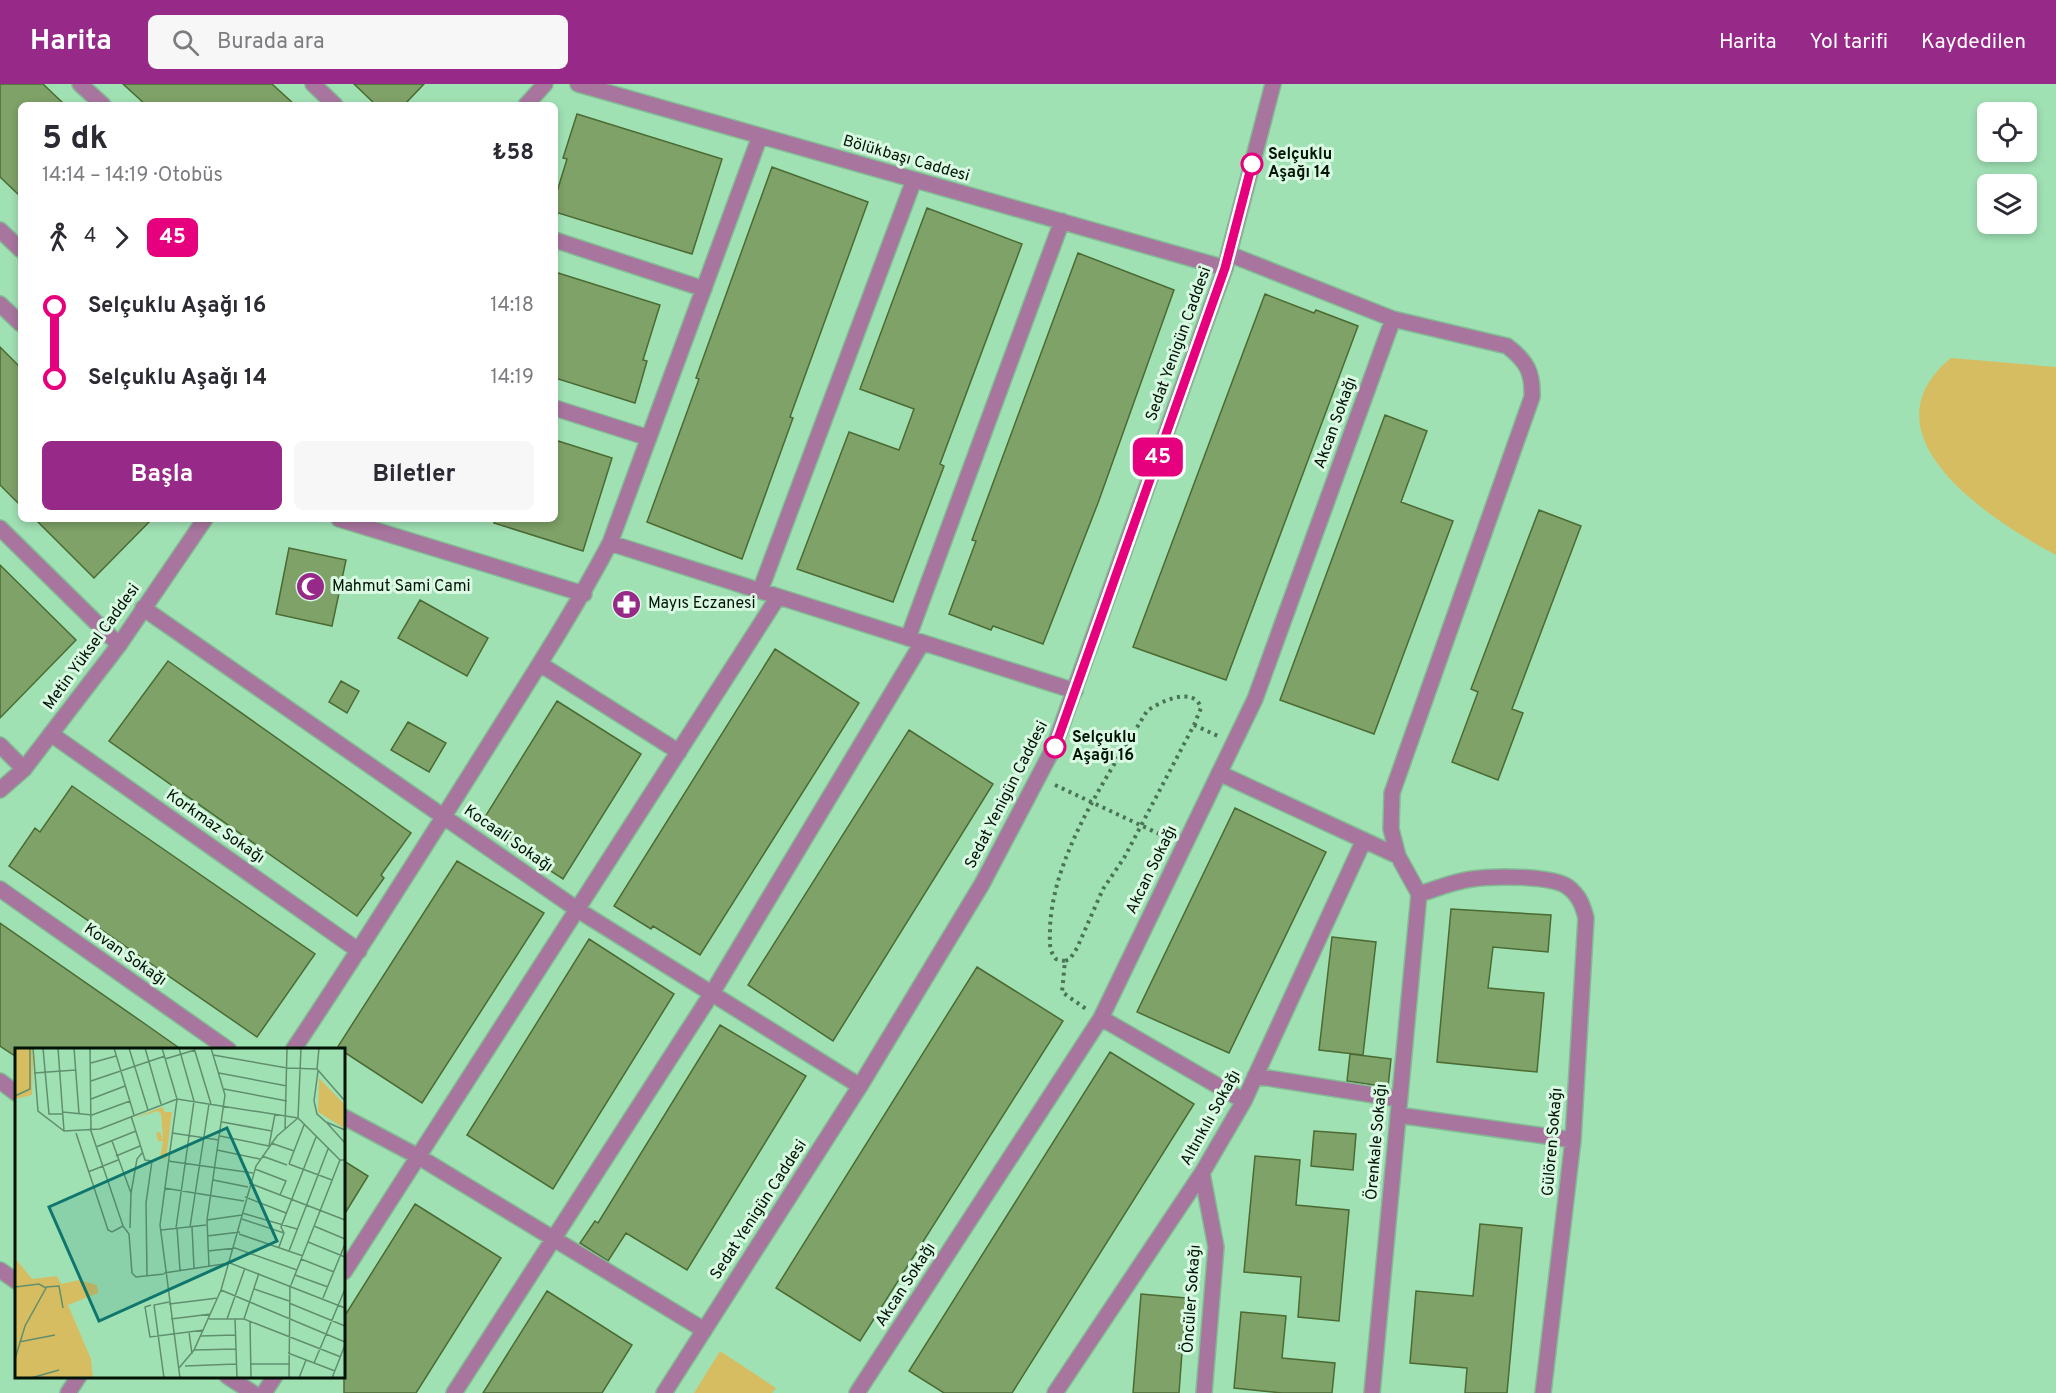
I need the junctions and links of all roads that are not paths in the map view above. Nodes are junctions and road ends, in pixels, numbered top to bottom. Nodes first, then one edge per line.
1 (80, 84) edge
2 (313, 84) edge
3 (545, 84) edge
4 (578, 84) edge
5 (1273, 84) edge
6 (100, 102) edge
7 (332, 102) edge
8 (529, 102) edge
9 (760, 136) junction
10 (914, 180) junction
11 (1062, 221) junction
12 (0, 230) edge
13 (558, 241) edge
14 (18, 247) edge
15 (1227, 261) junction
16 (704, 289) junction
17 (0, 304) edge
18 (1393, 319) junction
19 (18, 321) edge
20 (558, 409) edge
21 (649, 438) junction
22 (203, 522) edge
23 (349, 522) edge
24 (0, 528) edge
25 (610, 543) junction
26 (760, 591) junction
27 (584, 594) junction
28 (778, 597) junction
29 (144, 608) junction
30 (915, 640) junction
31 (119, 645) junction
32 (540, 664) junction
33 (1075, 691) junction
34 (51, 734) junction
35 (0, 746) edge
36 (679, 752) junction
37 (24, 769) junction
38 (1219, 773) junction
39 (0, 790) edge
40 (444, 816) junction
41 (1364, 840) junction
42 (1398, 856) junction
43 (0, 889) edge
44 (1419, 894) junction
45 (578, 910) junction
46 (359, 951) junction
47 (712, 993) junction
48 (1101, 1018) junction
49 (226, 1048) edge
50 (294, 1048) edge
51 (1255, 1076) junction
52 (0, 1081) edge
53 (860, 1086) junction
54 (15, 1092) edge
55 (1400, 1099) junction
56 (1244, 1101) junction
57 (1398, 1115) junction
58 (345, 1118) edge
59 (1573, 1140) junction
60 (419, 1157) junction
61 (1202, 1173) junction
62 (554, 1237) junction
63 (0, 1270) edge
64 (345, 1270) edge
65 (15, 1280) edge
66 (704, 1330) junction
67 (79, 1378) edge
68 (229, 1378) edge
69 (274, 1378) edge
70 (68, 1393) edge
71 (253, 1393) edge
72 (264, 1393) edge
73 (453, 1393) edge
74 (664, 1393) edge
75 (857, 1393) edge
76 (1055, 1393) edge
77 (1204, 1393) edge
78 (1372, 1393) edge
79 (1543, 1393) edge

1 - 6 street
2 - 7 street
3 - 8 street
4 - 9 street, Bölükbaşı Caddesi
5 - 15 street, Sedat Yenigün Caddesi
9 - 10 street, Bölükbaşı Caddesi
9 - 16 street
10 - 11 street, Bölükbaşı Caddesi
10 - 26 street
11 - 15 street, Bölükbaşı Caddesi
11 - 30 street
12 - 14 street
13 - 16 street
15 - 18 street, Bölükbaşı Caddesi
15 - 33 street, Sedat Yenigün Caddesi
16 - 21 street
17 - 19 street
18 - 38 street, Akcan Sokağı
18 - 42 street, Bölükbaşı Caddesi
20 - 21 street
21 - 25 street
22 - 29 street, Metin Yüksel Caddesi
23 - 27 street
24 - 31 street
25 - 26 street
25 - 27 street
26 - 28 street
27 - 32 street
28 - 30 street
28 - 36 street
29 - 31 street, Metin Yüksel Caddesi
29 - 40 street, Kocaali Sokağı
30 - 33 street
30 - 47 street
31 - 34 street, Metin Yüksel Caddesi
32 - 36 street
32 - 40 street
33 - 53 street, Sedat Yenigün Caddesi
34 - 37 street, Metin Yüksel Caddesi
34 - 46 street, Korkmaz Sokağı
35 - 37 street
36 - 45 street
37 - 39 street, Metin Yüksel Caddesi
38 - 41 street
38 - 48 street, Akcan Sokağı
40 - 45 street, Kocaali Sokağı
40 - 46 street
41 - 42 street
41 - 51 street, Altınkılı Sokağı
42 - 44 street, Bölükbaşı Caddesi
43 - 49 street, Kovan Sokağı
44 - 55 street, Örenkale Sokağı
44 - 59 street, Gülören Sokağı
45 - 47 street, Kocaali Sokağı
45 - 60 street
46 - 50 street
47 - 53 street, Kocaali Sokağı
47 - 62 street
48 - 56 street
48 - 75 street, Akcan Sokağı
51 - 55 street
51 - 56 street, Altınkılı Sokağı
52 - 54 street
53 - 66 street, Sedat Yenigün Caddesi
55 - 57 street, Örenkale Sokağı
56 - 61 street, Altınkılı Sokağı
57 - 59 street
57 - 78 street, Örenkale Sokağı
58 - 60 street
59 - 79 street, Gülören Sokağı
60 - 62 street
60 - 64 street
61 - 76 street, Altınkılı Sokağı
61 - 77 street, Öncüler Sokağı
62 - 66 street
62 - 73 street
63 - 65 street
66 - 74 street, Sedat Yenigün Caddesi
67 - 70 street
68 - 71 street
69 - 72 street

